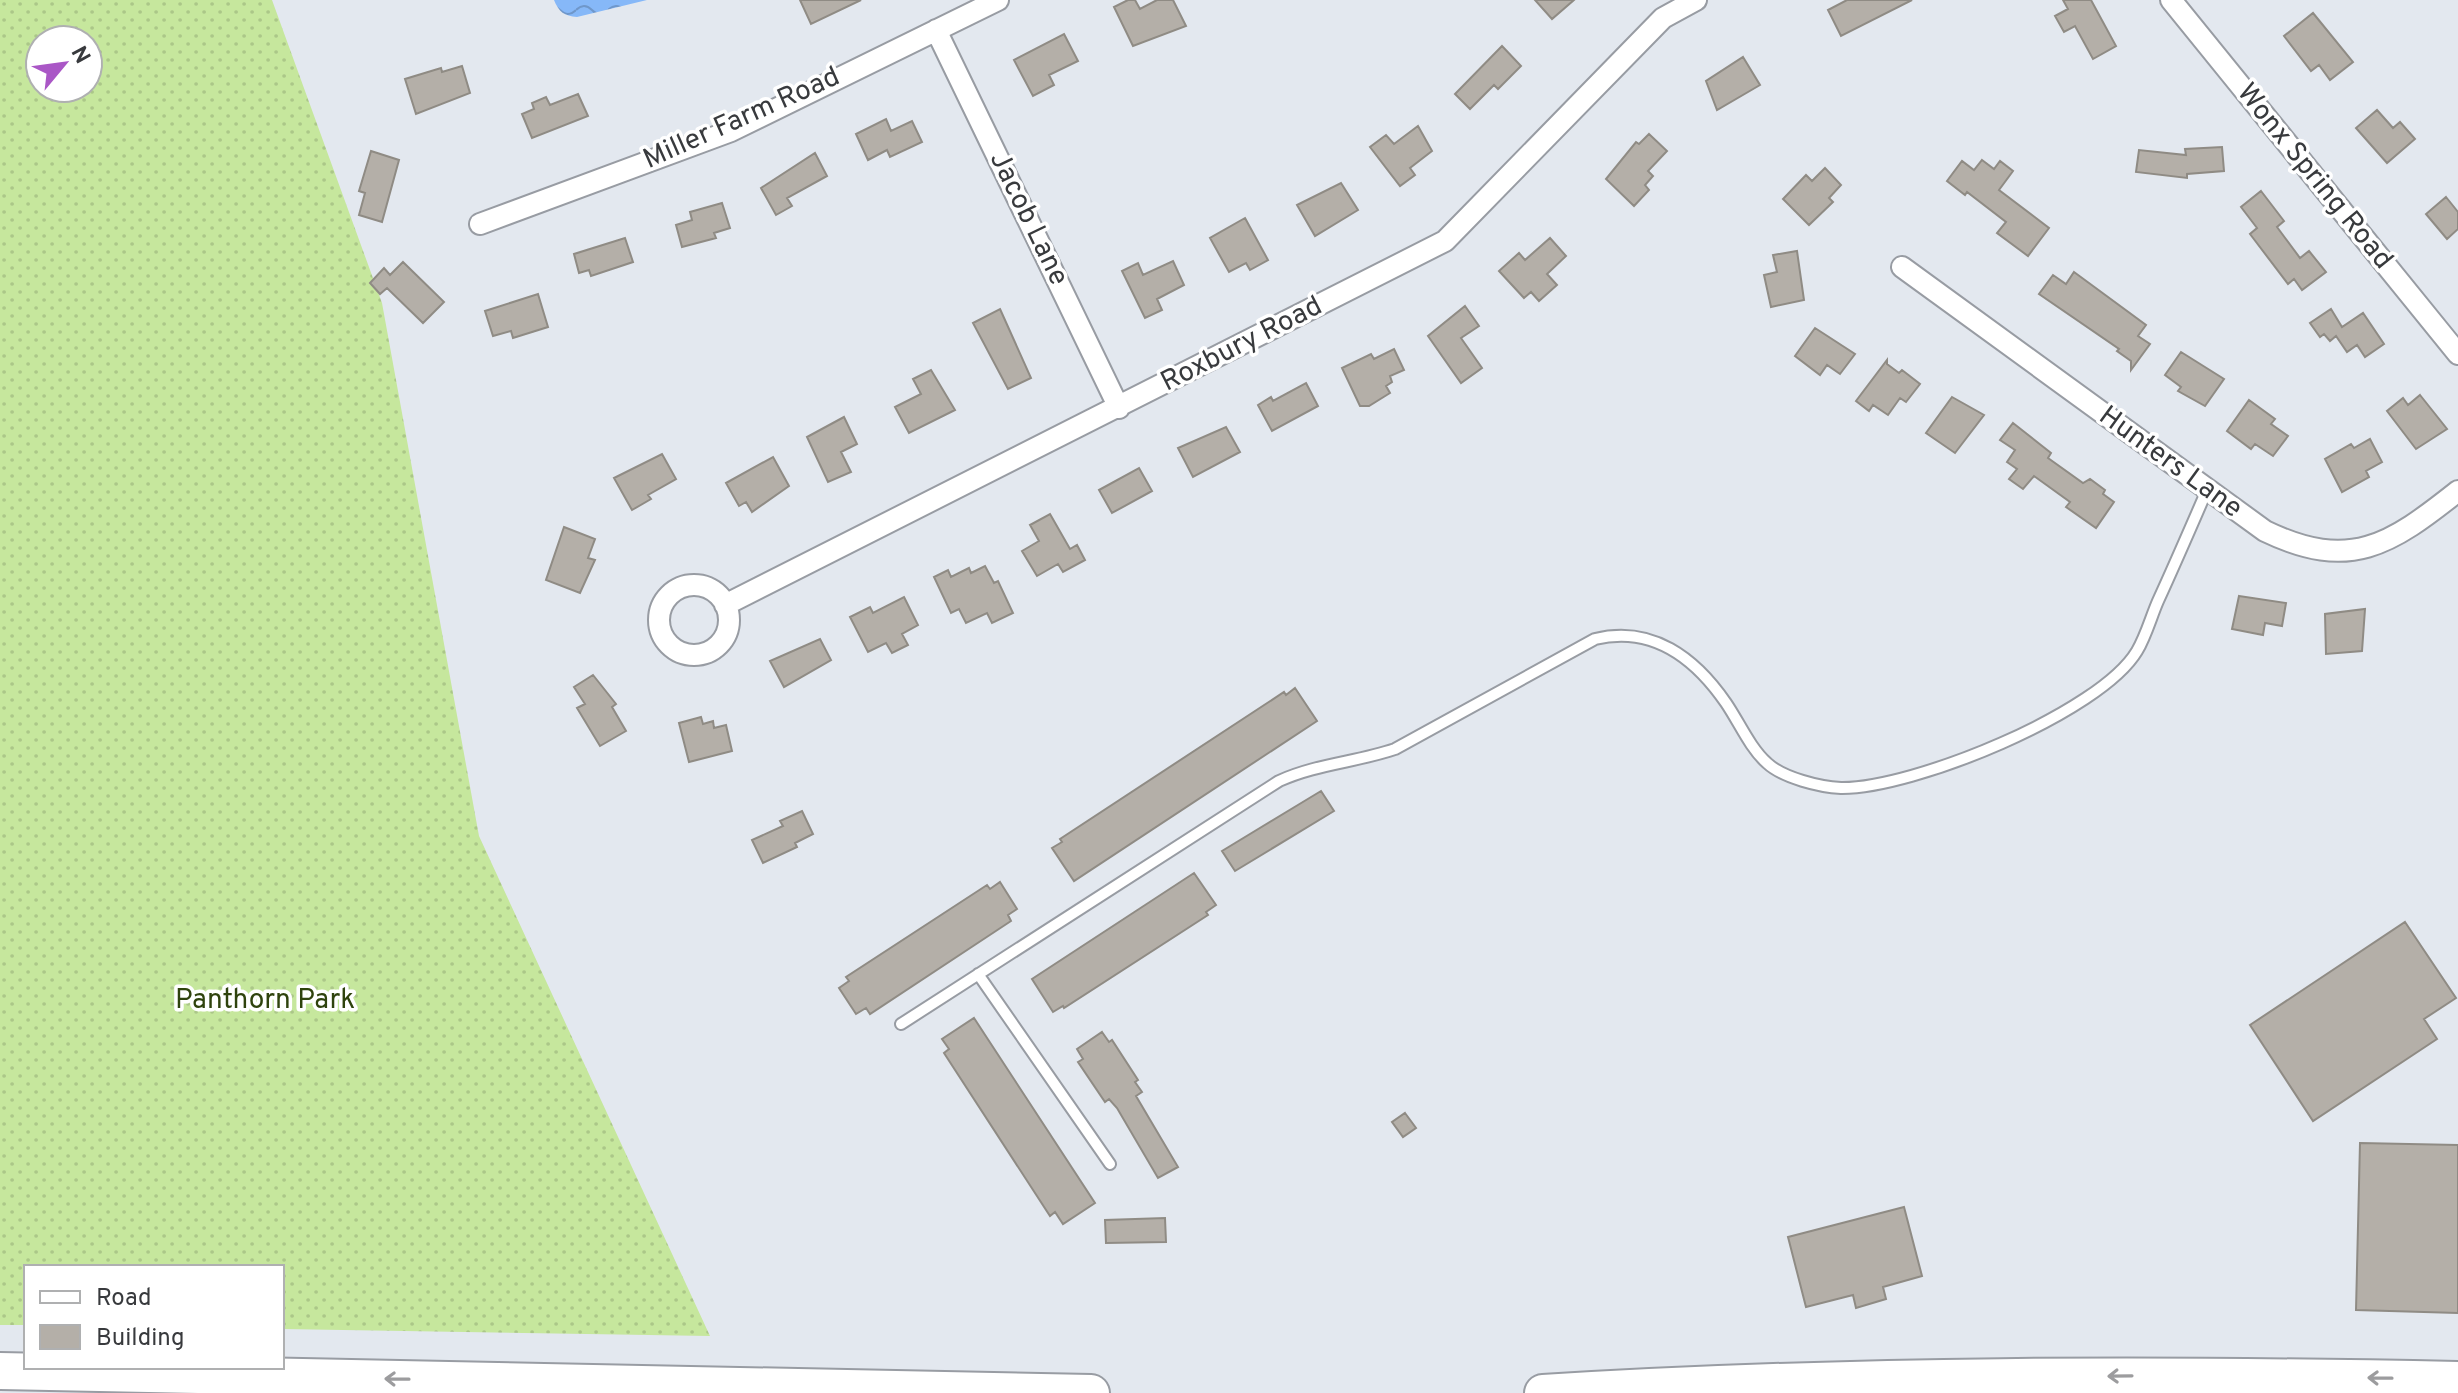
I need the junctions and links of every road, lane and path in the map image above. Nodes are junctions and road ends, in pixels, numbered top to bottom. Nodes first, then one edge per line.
1 (998, 0) edge
2 (1696, 0) edge
3 (2171, 0) edge
4 (936, 30) junction
5 (480, 224) dead end
6 (1902, 267) dead end
7 (2458, 354) edge
8 (1119, 408) junction
9 (2207, 490) junction
10 (2458, 491) edge
11 (725, 605) dead end
12 (978, 974) junction
13 (901, 1024) dead end
14 (1110, 1164) dead end
15 (0, 1371) edge
16 (2458, 1380) edge
17 (1091, 1393) edge
18 (1543, 1393) edge

1 - 4 street, Miller Farm Road
2 - 8 street, Roxbury Road
3 - 7 street, Wonx Spring Road
4 - 5 street, Miller Farm Road
4 - 8 street, Jacob Lane
6 - 9 street, Hunters Lane
8 - 11 street, Roxbury Road
9 - 10 street, Hunters Lane
9 - 12 lane
12 - 13 lane
12 - 14 lane
17 -> 15 highway
16 -> 18 highway

